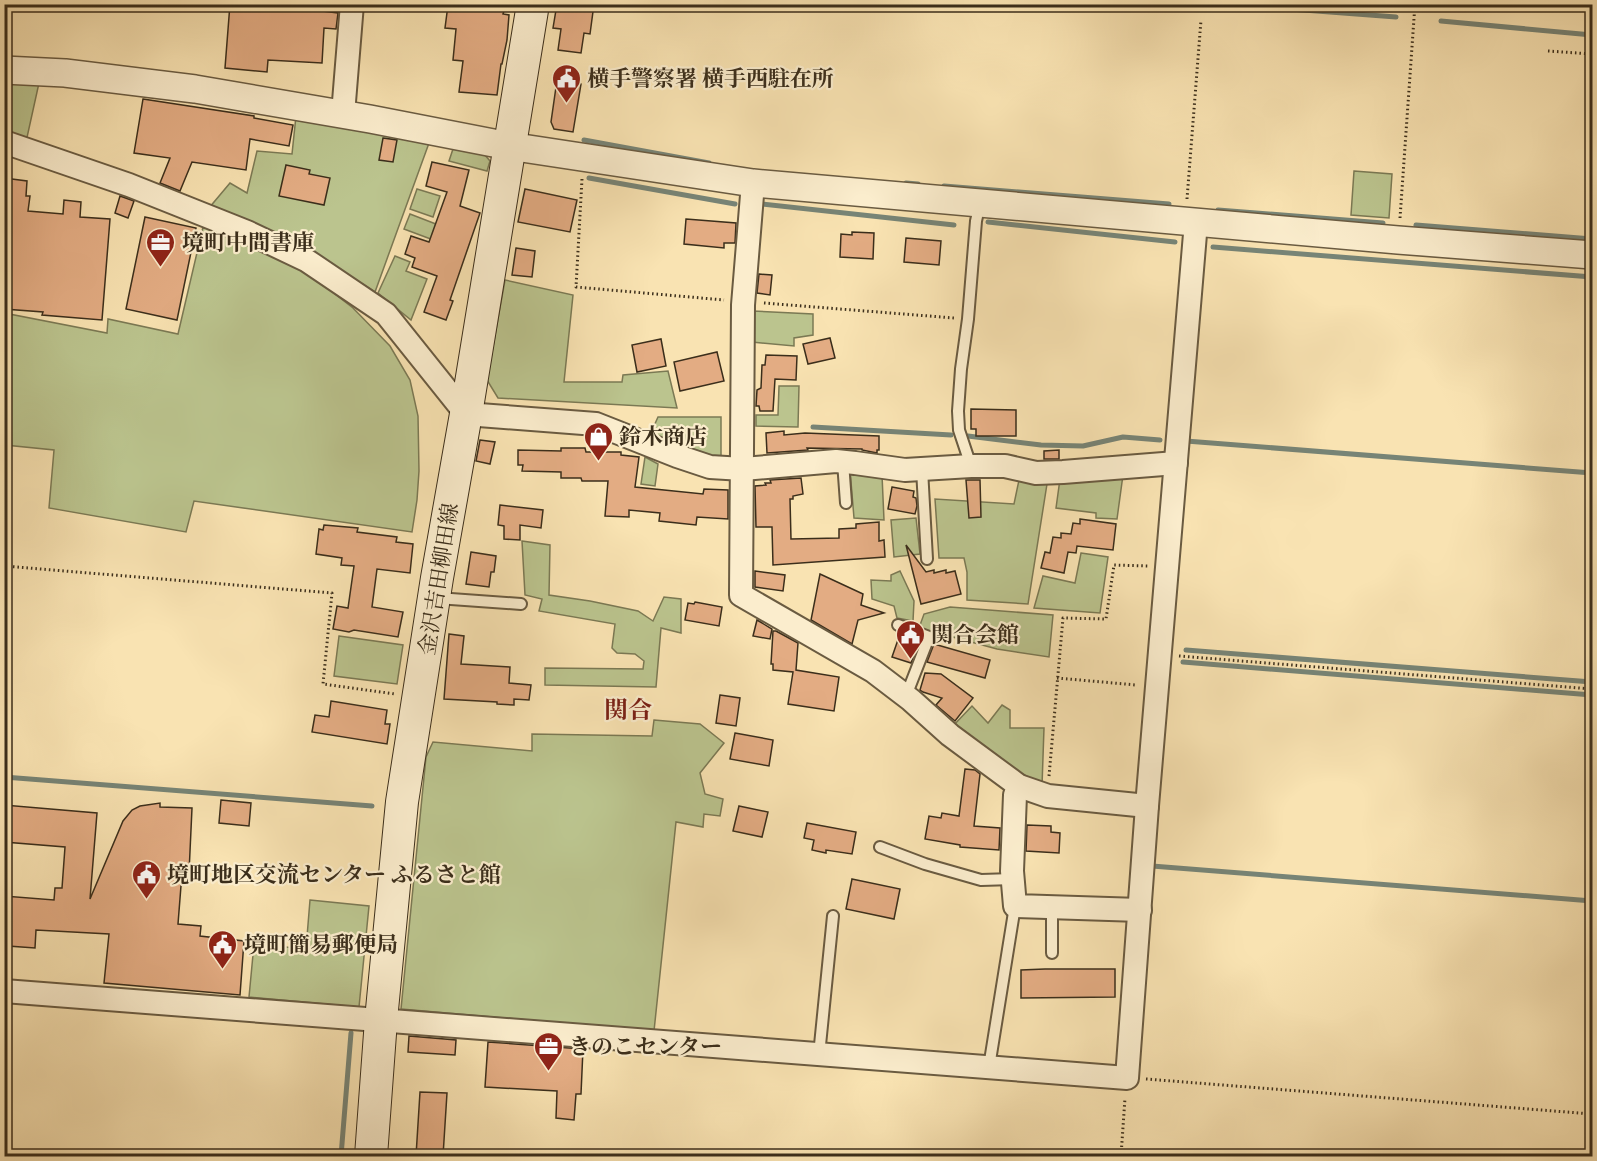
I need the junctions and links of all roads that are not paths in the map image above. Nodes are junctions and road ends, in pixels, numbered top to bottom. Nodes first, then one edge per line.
1 (352, 4) edge
2 (532, 4) edge
3 (4, 70) edge
4 (343, 114) junction
5 (4, 142) edge
6 (509, 146) junction
7 (753, 183) junction
8 (980, 203) junction
9 (1191, 222) junction
10 (1593, 255) edge
11 (466, 414) junction
12 (843, 462) junction
13 (1176, 464) junction
14 (971, 466) junction
15 (743, 469) junction
16 (922, 469) junction
17 (846, 504) dead end
18 (927, 560) dead end
19 (434, 597) junction
20 (521, 604) dead end
21 (898, 625) dead end
22 (906, 696) junction
23 (1019, 786) junction
24 (1148, 806) junction
25 (880, 846) dead end
26 (1013, 879) junction
27 (1015, 906) junction
28 (1052, 907) junction
29 (1140, 910) junction
30 (833, 916) dead end
31 (1052, 953) dead end
32 (4, 991) edge
33 (381, 1020) junction
34 (819, 1055) junction
35 (989, 1067) junction
36 (371, 1156) edge

1 - 4 street
2 - 6 main road, 金沢吉田柳田線
3 - 4 street
4 - 6 street
5 - 11 street
6 - 7 street
6 - 11 main road, 金沢吉田柳田線
7 - 8 street
7 - 15 street
8 - 9 street
8 - 14 lane
9 - 10 street
9 - 13 street
11 - 15 street
11 - 19 main road, 金沢吉田柳田線
12 - 15 street
12 - 16 street
12 - 17 lane
13 - 14 street
13 - 24 street
14 - 16 street
15 - 22 street
16 - 18 lane
19 - 20 lane
19 - 33 main road, 金沢吉田柳田線
21 - 22 lane
22 - 23 street
23 - 24 street
23 - 26 street
24 - 29 street
25 - 26 lane
26 - 27 street
27 - 28 street
27 - 35 lane
28 - 29 street
28 - 31 lane
29 - 35 street
30 - 34 lane
32 - 33 street
33 - 34 street
33 - 36 main road, 金沢吉田柳田線
34 - 35 street

